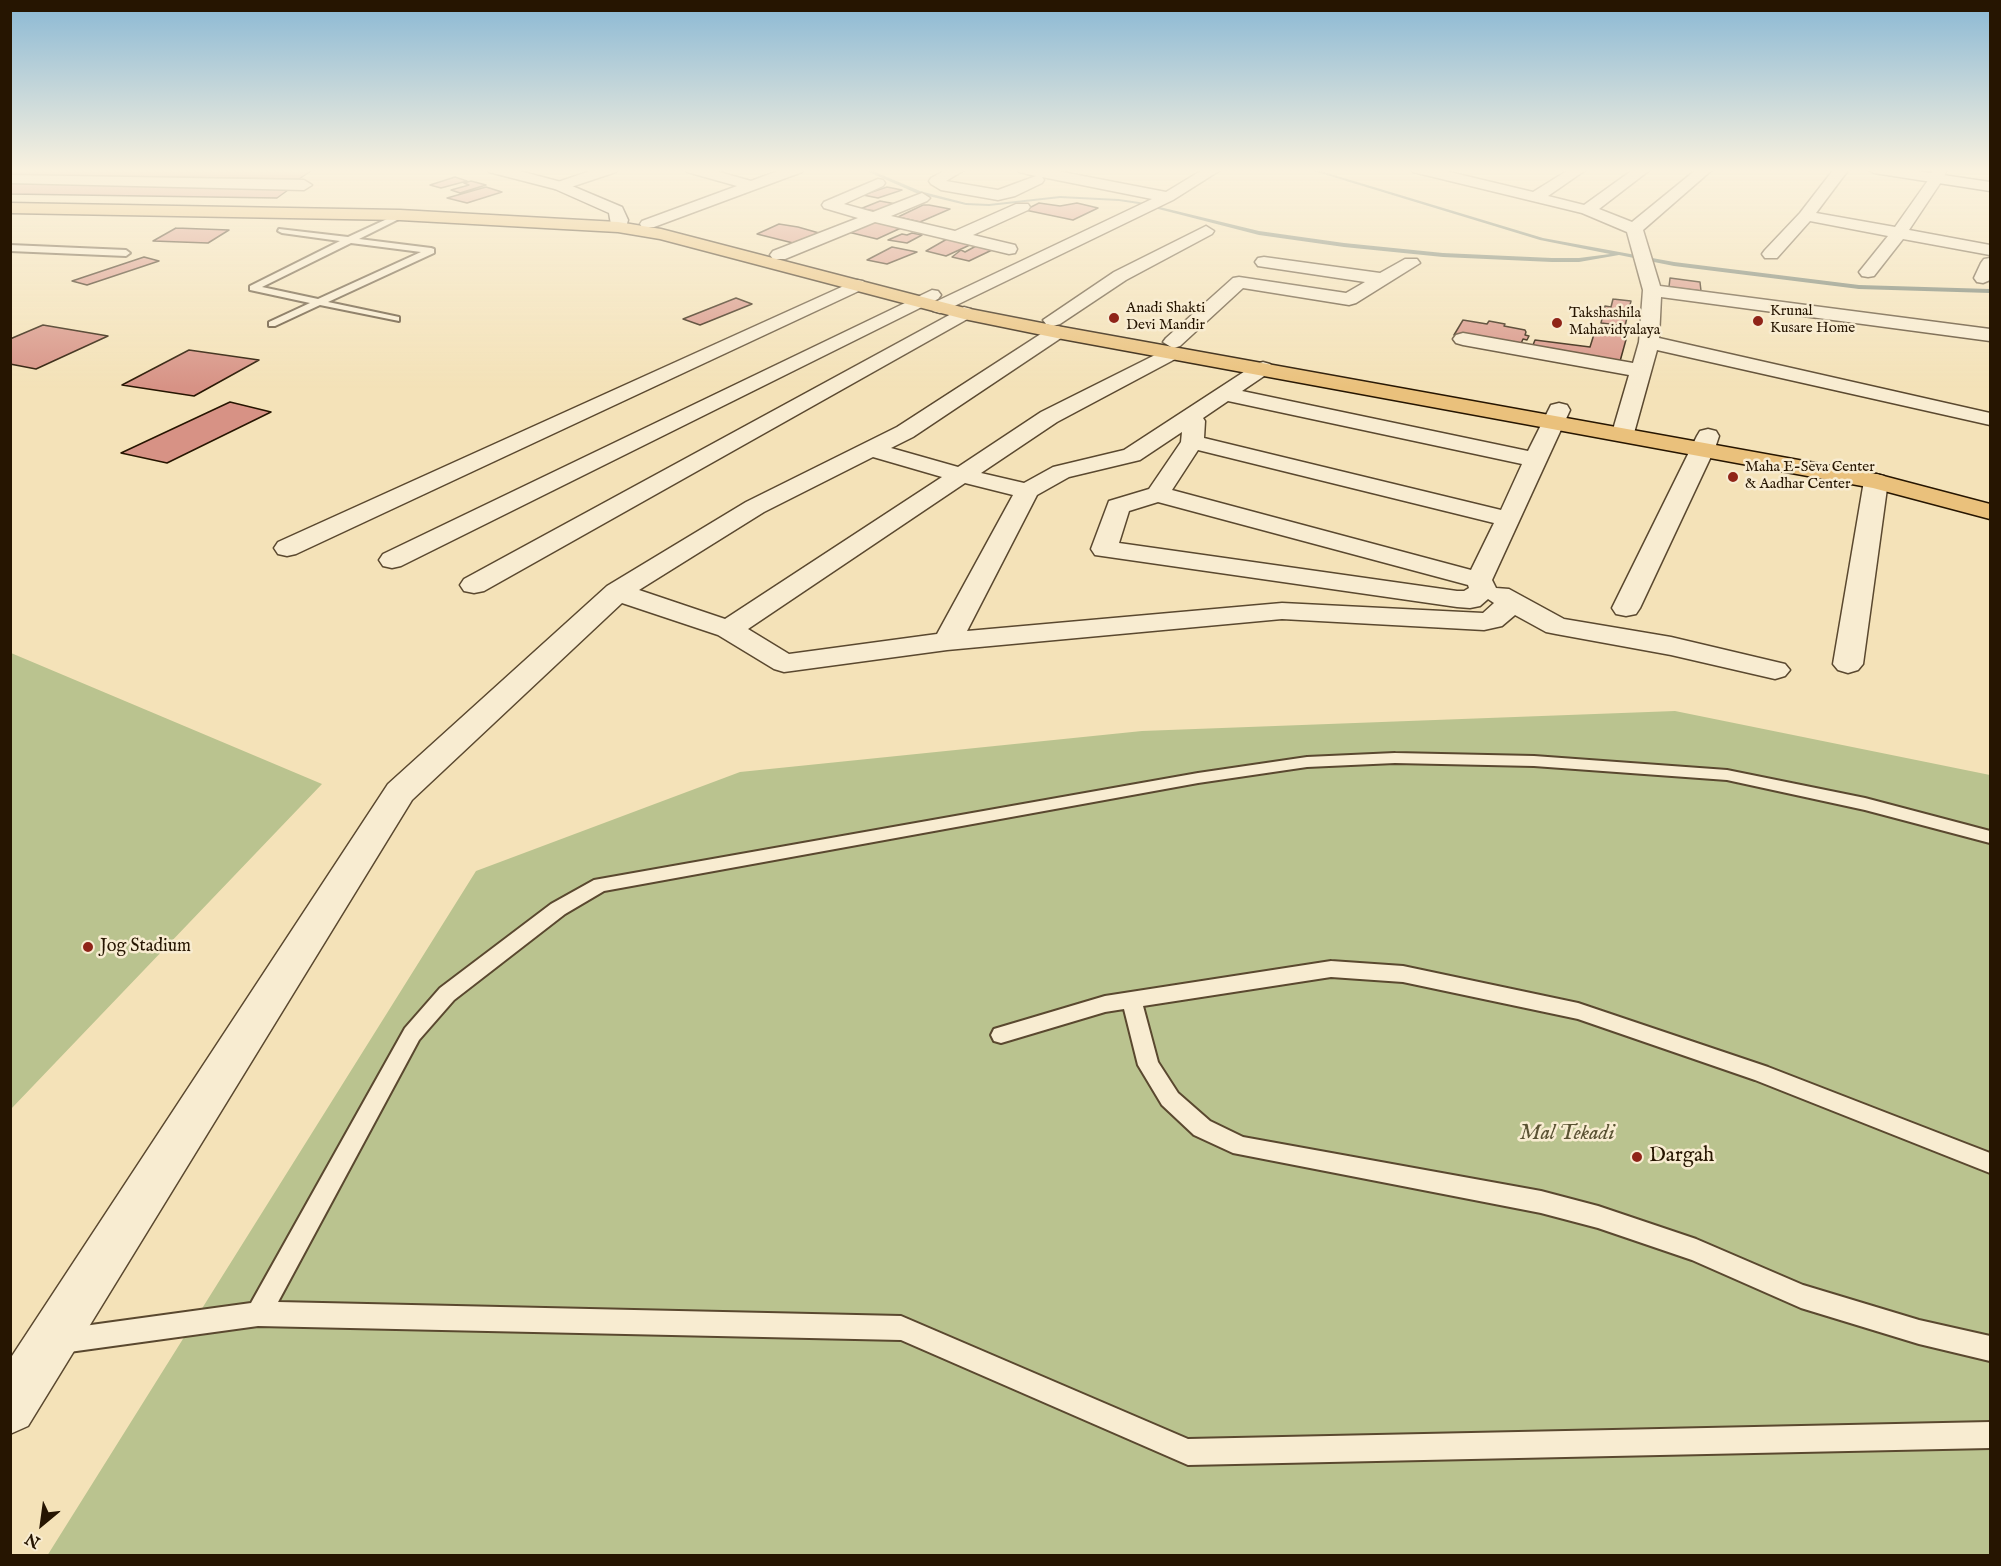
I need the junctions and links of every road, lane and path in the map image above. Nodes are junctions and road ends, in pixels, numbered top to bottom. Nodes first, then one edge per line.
1 (346, 242) edge
2 (372, 242) edge
3 (692, 242) edge
4 (724, 242) edge
5 (812, 242) edge
6 (981, 242) edge
7 (1072, 242) edge
8 (1185, 242) edge
9 (1638, 242) edge
10 (1782, 242) edge
11 (1892, 242) edge
12 (1948, 242) edge
13 (10, 248) edge
14 (1009, 249) dead end
15 (1990, 250) edge
16 (126, 253) dead end
17 (1771, 254) dead end
18 (779, 255) junction
19 (1264, 262) dead end
20 (1411, 263) dead end
21 (1868, 272) dead end
22 (1382, 279) junction
23 (857, 285) junction
24 (1652, 290) junction
25 (321, 303) junction
26 (942, 303) junction
27 (396, 319) dead end
28 (272, 324) dead end
29 (1055, 326) junction
30 (1990, 335) edge
31 (1463, 339) dead end
32 (1649, 342) junction
33 (1172, 347) junction
34 (1263, 369) junction
35 (1641, 371) junction
36 (1225, 394) junction
37 (1194, 416) junction
38 (1557, 416) junction
39 (1990, 419) edge
40 (1624, 428) junction
41 (1192, 442) junction
42 (1706, 442) junction
43 (870, 449) junction
44 (1536, 460) junction
45 (961, 476) junction
46 (1876, 481) junction
47 (1028, 491) junction
48 (1158, 494) junction
49 (1990, 499) edge
50 (1990, 512) edge
51 (1509, 519) junction
52 (287, 548) dead end
53 (392, 560) dead end
54 (474, 585) dead end
55 (1481, 585) junction
56 (617, 592) junction
57 (1518, 604) junction
58 (1626, 608) dead end
59 (728, 628) junction
60 (947, 641) junction
61 (1848, 664) dead end
62 (1775, 670) dead end
63 (1990, 837) edge
64 (1132, 1000) junction
65 (1001, 1035) dead end
66 (1990, 1163) edge
67 (258, 1314) junction
68 (49, 1343) junction
69 (1990, 1349) edge
70 (10, 1408) edge
71 (1990, 1436) edge

1 - 25 lane
2 - 25 lane
3 - 23 main road
4 - 18 main road
5 - 18 street
6 - 14 street
7 - 26 street
8 - 29 street
9 - 24 street
10 - 17 street
11 - 21 street
12 - 15 street
13 - 16 lane
18 - 26 main road
19 - 22 street
20 - 22 street
22 - 33 street
23 - 26 main road
23 - 52 street
24 - 30 street
24 - 32 street
25 - 27 lane
25 - 28 lane
26 - 29 main road
26 - 53 street
26 - 54 street
29 - 33 main road
29 - 43 street
31 - 35 street
32 - 35 street
32 - 39 street
33 - 34 main road
33 - 38 main road
33 - 45 street
34 - 36 street
34 - 38 main road
35 - 40 street
36 - 37 street
36 - 44 street
37 - 41 street
37 - 47 street
38 - 40 main road
38 - 44 street
40 - 42 main road
41 - 48 street
41 - 51 street
42 - 46 main road
42 - 49 main road
42 - 58 street
43 - 45 street
43 - 56 street
44 - 51 street
45 - 47 street
45 - 59 street
46 - 50 main road
46 - 61 street
47 - 60 street
48 - 55 street
48 - 55 street
51 - 55 street
55 - 57 street
56 - 59 street
56 - 68 street
57 - 60 street
57 - 62 street
59 - 60 street
63 - 67 lane
64 - 65 lane
64 - 66 lane
64 - 69 lane
67 - 68 lane
67 - 71 lane
68 - 70 street

